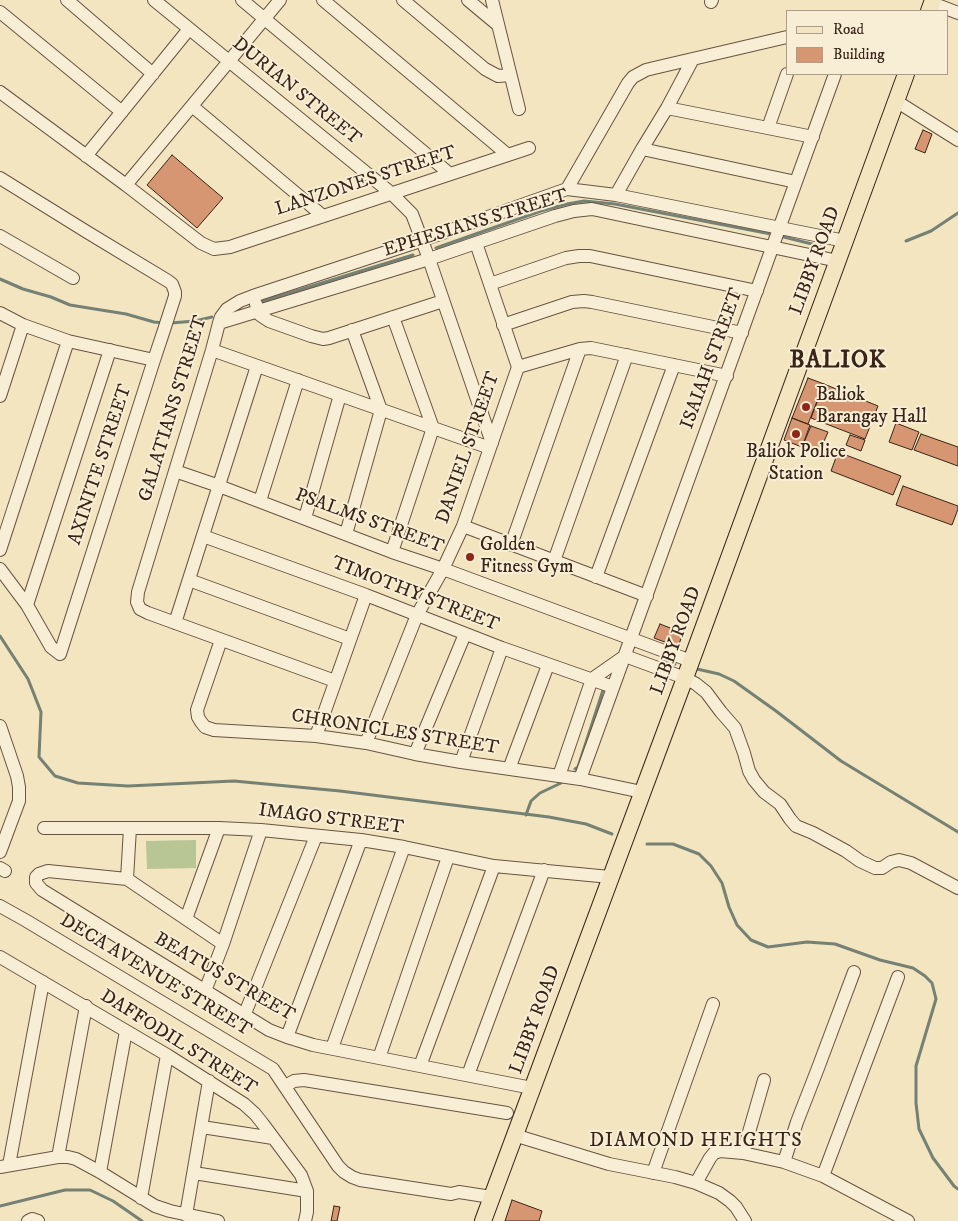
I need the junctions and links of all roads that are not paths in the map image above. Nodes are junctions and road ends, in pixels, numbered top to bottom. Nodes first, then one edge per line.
1 (67, 0) edge
2 (154, 0) edge
3 (242, 0) edge
4 (280, 0) edge
5 (323, 0) edge
6 (403, 0) edge
7 (468, 0) edge
8 (492, 0) edge
9 (931, 5) edge
10 (948, 10) edge
11 (0, 12) edge
12 (265, 19) junction
13 (498, 25) junction
14 (189, 29) junction
15 (786, 37) edge
16 (693, 59) junction
17 (229, 62) junction
18 (153, 74) junction
19 (510, 75) junction
20 (787, 75) edge
21 (835, 75) edge
22 (906, 75) edge
23 (0, 92) edge
24 (896, 101) junction
25 (192, 106) junction
26 (667, 108) junction
27 (519, 109) dead end
28 (122, 112) junction
29 (768, 128) junction
30 (813, 136) junction
31 (958, 140) edge
32 (529, 148) dead end
33 (642, 148) junction
34 (508, 155) junction
35 (86, 156) junction
36 (450, 174) junction
37 (0, 178) edge
38 (796, 182) junction
39 (126, 185) junction
40 (567, 189) junction
41 (391, 194) junction
42 (616, 195) junction
43 (323, 216) junction
44 (780, 228) junction
45 (0, 236) edge
46 (422, 240) junction
47 (845, 241) junction
48 (476, 243) junction
49 (773, 247) junction
50 (429, 259) junction
51 (838, 261) junction
52 (72, 278) dead end
53 (490, 284) junction
54 (757, 291) junction
55 (254, 296) junction
56 (443, 301) junction
57 (258, 311) junction
58 (0, 313) edge
59 (394, 317) junction
60 (219, 323) junction
61 (23, 325) junction
62 (503, 325) junction
63 (352, 330) junction
64 (742, 333) junction
65 (68, 341) junction
66 (580, 349) junction
67 (110, 350) junction
68 (212, 350) junction
69 (627, 355) junction
70 (154, 360) junction
71 (674, 364) junction
72 (258, 366) junction
73 (518, 367) junction
74 (727, 376) junction
75 (298, 380) junction
76 (340, 395) junction
77 (0, 396) edge
78 (381, 410) junction
79 (433, 428) junction
80 (491, 446) junction
81 (175, 471) junction
82 (219, 486) junction
83 (260, 501) junction
84 (305, 518) junction
85 (463, 526) junction
86 (346, 534) junction
87 (203, 536) junction
88 (511, 545) junction
89 (0, 550) edge
90 (392, 552) junction
91 (554, 561) junction
92 (0, 569) edge
93 (443, 569) junction
94 (596, 577) junction
95 (189, 580) junction
96 (366, 595) junction
97 (647, 596) junction
98 (27, 605) junction
99 (417, 615) junction
100 (175, 623) junction
101 (465, 634) junction
102 (350, 639) junction
103 (631, 639) junction
104 (221, 640) junction
105 (502, 648) junction
106 (625, 656) junction
107 (691, 661) junction
108 (548, 665) junction
109 (685, 678) junction
110 (592, 680) junction
111 (335, 681) junction
112 (613, 687) junction
113 (0, 726) edge
114 (316, 736) junction
115 (366, 743) junction
116 (415, 754) junction
117 (461, 762) junction
118 (509, 769) junction
119 (559, 776) junction
120 (580, 779) junction
121 (642, 792) junction
122 (44, 828) dead end
123 (130, 828) junction
124 (219, 828) junction
125 (261, 830) junction
126 (316, 836) junction
127 (361, 840) junction
128 (404, 848) junction
129 (0, 852) edge
130 (448, 857) junction
131 (494, 866) junction
132 (544, 870) junction
133 (610, 877) junction
134 (127, 879) junction
135 (958, 888) edge
136 (0, 906) edge
137 (0, 916) edge
138 (14, 919) junction
139 (186, 919) junction
140 (223, 944) junction
141 (0, 957) edge
142 (854, 972) dead end
143 (898, 977) dead end
144 (43, 982) junction
145 (205, 991) junction
146 (713, 1004) dead end
147 (86, 1006) junction
148 (244, 1016) junction
149 (126, 1030) junction
150 (286, 1037) junction
151 (332, 1048) junction
152 (167, 1055) junction
153 (379, 1058) junction
154 (420, 1066) junction
155 (468, 1075) junction
156 (764, 1080) dead end
157 (210, 1081) junction
158 (285, 1086) junction
159 (532, 1088) junction
160 (507, 1113) dead end
161 (202, 1127) junction
162 (514, 1136) junction
163 (273, 1138) junction
164 (743, 1153) junction
165 (58, 1157) junction
166 (784, 1162) junction
167 (5, 1166) edge
168 (100, 1172) junction
169 (194, 1172) junction
170 (653, 1173) junction
171 (823, 1176) junction
172 (696, 1183) junction
173 (307, 1191) junction
174 (142, 1198) junction
175 (490, 1200) junction
176 (186, 1214) junction
177 (28, 1221) edge
178 (38, 1221) edge
179 (218, 1221) edge
180 (305, 1221) edge
181 (483, 1221) edge
182 (745, 1221) edge
183 (908, 1221) edge

1 - 18 street
2 - 14 street, DURIAN STREET
3 - 12 street
4 - 12 street
5 - 34 street
6 - 19 street
7 - 13 street
8 - 13 street
9 - 10 street
11 - 28 street
12 - 17 street
12 - 36 street
13 - 19 street
14 - 17 street, DURIAN STREET
14 - 18 street
15 - 16 street
16 - 26 street
16 - 40 street
17 - 25 street
17 - 41 street, DURIAN STREET
18 - 28 street
19 - 27 street
20 - 29 street
21 - 30 street, ISAIAH STREET
22 - 24 main road, LIBBY ROAD
23 - 35 street
24 - 31 street
24 - 47 main road, LIBBY ROAD
25 - 39 street
25 - 43 street
26 - 29 street
26 - 33 street
28 - 35 street
29 - 30 street
30 - 38 street, ISAIAH STREET
32 - 34 street, LANZONES STREET
33 - 38 street
33 - 42 street
34 - 36 street, LANZONES STREET
35 - 39 street
36 - 41 street, LANZONES STREET
37 - 70 street, AXINITE STREET
38 - 44 street, ISAIAH STREET
39 - 43 street, LANZONES STREET
40 - 42 street
40 - 46 street, GALATIANS STREET
41 - 43 street, LANZONES STREET
41 - 46 street, DURIAN STREET
42 - 44 street
44 - 47 street
44 - 49 street, ISAIAH STREET
45 - 52 street
46 - 50 street
46 - 55 street, GALATIANS STREET
47 - 51 main road, LIBBY ROAD
48 - 49 street, EPHESIANS STREET
48 - 50 street, EPHESIANS STREET
48 - 53 street, DANIEL STREET
49 - 51 street, EPHESIANS STREET
49 - 54 street, ISAIAH STREET
50 - 56 street
50 - 57 street, EPHESIANS STREET
51 - 107 main road, LIBBY ROAD
53 - 54 street
53 - 62 street, DANIEL STREET
54 - 64 street, ISAIAH STREET
55 - 57 street
55 - 60 street, GALATIANS STREET
56 - 59 street
56 - 80 street
57 - 60 street, EPHESIANS STREET
57 - 63 street
58 - 61 street
59 - 63 street
59 - 79 street
60 - 68 street, GALATIANS STREET
61 - 65 street
61 - 77 street
62 - 64 street
62 - 73 street, DANIEL STREET
63 - 78 street
64 - 74 street, ISAIAH STREET
65 - 67 street
65 - 89 street
66 - 69 street
66 - 73 street
66 - 88 street
67 - 70 street
67 - 98 street
68 - 72 street
68 - 81 street, GALATIANS STREET
69 - 71 street
69 - 91 street
70 - 98 street, AXINITE STREET
71 - 74 street
71 - 94 street
72 - 75 street
72 - 82 street
73 - 80 street, DANIEL STREET
74 - 97 street, ISAIAH STREET
75 - 76 street
75 - 83 street
76 - 78 street
76 - 84 street
78 - 79 street
78 - 86 street
79 - 80 street
79 - 90 street
80 - 85 street, DANIEL STREET
81 - 82 street, PSALMS STREET
81 - 100 street, GALATIANS STREET
82 - 83 street, PSALMS STREET
82 - 87 street
83 - 84 street, PSALMS STREET
84 - 86 street, PSALMS STREET
85 - 88 street
85 - 93 street, DANIEL STREET
86 - 90 street, PSALMS STREET
87 - 95 street
87 - 96 street, TIMOTHY STREET
88 - 91 street
90 - 93 street, PSALMS STREET
91 - 94 street
92 - 98 street
93 - 99 street, DANIEL STREET
93 - 103 street, PSALMS STREET
94 - 97 street
95 - 100 street
95 - 102 street
96 - 99 street, TIMOTHY STREET
96 - 102 street
97 - 103 street, ISAIAH STREET
99 - 101 street, TIMOTHY STREET
99 - 115 street, DANIEL STREET
100 - 104 street
101 - 105 street, TIMOTHY STREET
101 - 116 street
102 - 111 street
103 - 106 street, ISAIAH STREET
103 - 107 street, PSALMS STREET
104 - 111 street
104 - 114 street, CHRONICLES STREET
105 - 108 street, TIMOTHY STREET
105 - 117 street
106 - 109 street
106 - 110 street
106 - 112 street, ISAIAH STREET
107 - 109 main road, LIBBY ROAD
108 - 110 street, TIMOTHY STREET
108 - 118 street
109 - 121 main road, LIBBY ROAD
109 - 135 street
110 - 112 street, TIMOTHY STREET
110 - 119 street
111 - 114 street
112 - 120 street, ISAIAH STREET
113 - 129 street
114 - 115 street, CHRONICLES STREET
115 - 116 street, CHRONICLES STREET
116 - 117 street, CHRONICLES STREET
117 - 118 street, CHRONICLES STREET
118 - 119 street, CHRONICLES STREET
119 - 120 street, CHRONICLES STREET
120 - 121 street, CHRONICLES STREET
121 - 133 main road, LIBBY ROAD
122 - 123 street, IMAGO STREET
123 - 124 street, IMAGO STREET
123 - 134 street
124 - 125 street, IMAGO STREET
124 - 139 street
125 - 126 street, IMAGO STREET
125 - 140 street
126 - 127 street, IMAGO STREET
126 - 148 street
127 - 128 street, IMAGO STREET
127 - 150 street
128 - 130 street, IMAGO STREET
128 - 151 street
130 - 131 street, IMAGO STREET
130 - 153 street
131 - 132 street, IMAGO STREET
131 - 154 street
132 - 133 street, IMAGO STREET
132 - 155 street
133 - 159 main road, LIBBY ROAD
134 - 139 street
134 - 145 street, BEATUS STREET
136 - 138 street, DECA AVENUE STREET
137 - 138 street, DECA AVENUE STREET
138 - 158 street, DECA AVENUE STREET
139 - 140 street
140 - 145 street
141 - 144 street, DAFFODIL STREET
142 - 166 street
143 - 171 street
144 - 147 street, DAFFODIL STREET
144 - 167 street
145 - 148 street, BEATUS STREET
146 - 170 street
147 - 149 street, DAFFODIL STREET
147 - 165 street
148 - 150 street, BEATUS STREET
149 - 152 street, DAFFODIL STREET
149 - 168 street
150 - 151 street, BEATUS STREET
151 - 153 street, BEATUS STREET
152 - 157 street, DAFFODIL STREET
152 - 174 street
153 - 154 street, BEATUS STREET
154 - 155 street, BEATUS STREET
155 - 159 street, BEATUS STREET
156 - 164 street
157 - 161 street
157 - 163 street, DAFFODIL STREET
158 - 160 street
158 - 175 street, DECA AVENUE STREET
159 - 162 main road, LIBBY ROAD
161 - 163 street
161 - 169 street
162 - 170 street
162 - 175 main road, LIBBY ROAD
163 - 173 street, DAFFODIL STREET
164 - 166 street
164 - 172 street
165 - 167 street
165 - 168 street
166 - 171 street
168 - 174 street
169 - 173 street
169 - 176 street
170 - 172 street
171 - 183 street
172 - 182 street
173 - 180 street, DAFFODIL STREET
174 - 176 street
175 - 181 main road, LIBBY ROAD
176 - 179 street
177 - 178 street

